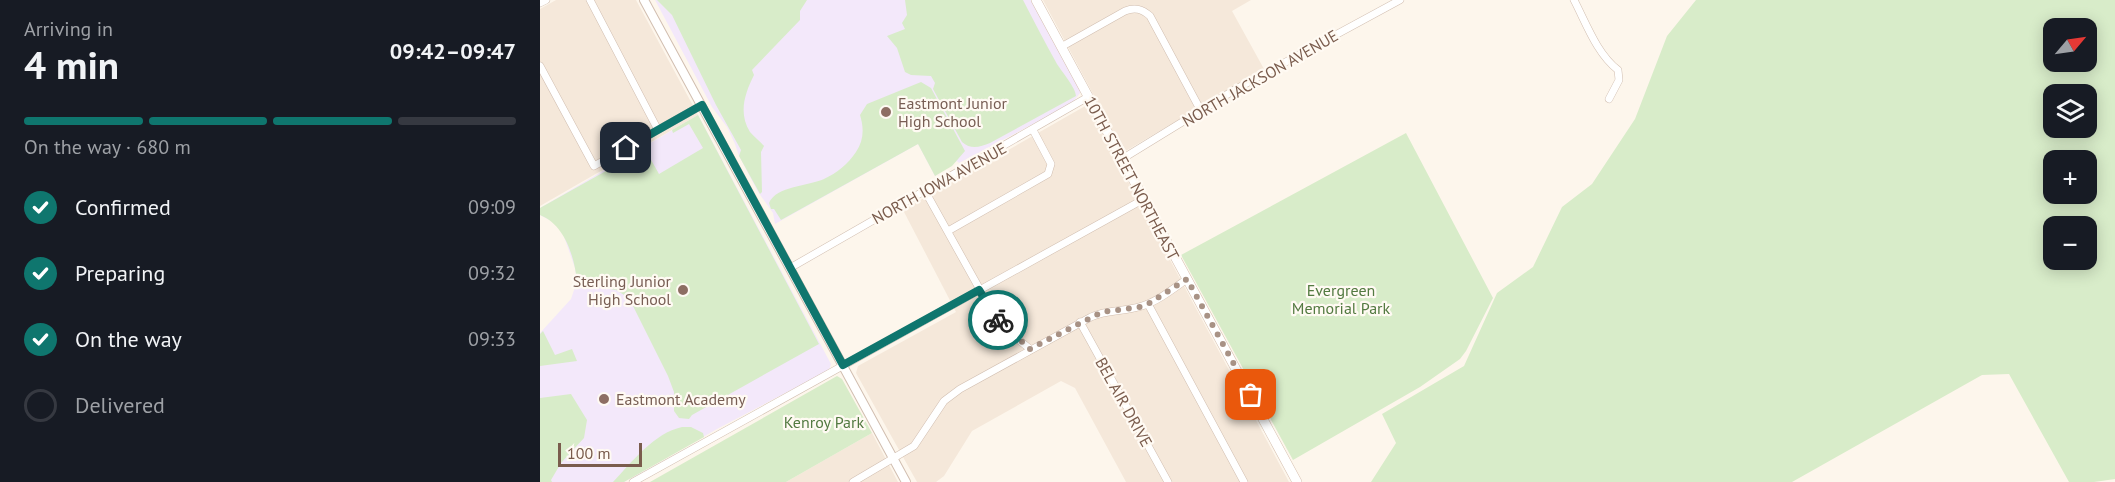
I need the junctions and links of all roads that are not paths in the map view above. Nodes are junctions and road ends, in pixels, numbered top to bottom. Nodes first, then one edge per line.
1 (546, 0) edge
2 (590, 0) edge
3 (644, 0) edge
4 (1036, 0) edge
5 (1400, 0) edge
6 (1574, 0) edge
7 (540, 3) edge
8 (1061, 47) junction
9 (540, 66) edge
10 (1088, 97) junction
11 (1610, 99) dead end
12 (702, 105) junction
13 (1201, 111) junction
14 (658, 130) junction
15 (1033, 130) junction
16 (1122, 159) junction
17 (925, 191) junction
18 (1144, 199) junction
19 (948, 231) junction
20 (790, 268) junction
21 (1187, 279) junction
22 (979, 290) junction
23 (1148, 304) junction
24 (1080, 322) junction
25 (1030, 349) junction
26 (843, 365) junction
27 (894, 459) junction
28 (633, 482) edge
29 (853, 482) edge
30 (906, 482) edge
31 (1168, 482) edge
32 (1244, 482) edge
33 (1297, 482) edge

1 - 7 street
2 - 14 street
3 - 12 street
4 - 8 main road, 10TH STREET NORTHEAST
5 - 13 street, NORTH JACKSON AVENUE
6 - 11 street
8 - 10 main road, 10TH STREET NORTHEAST
8 - 13 street
9 - 14 street
10 - 15 street, NORTH IOWA AVENUE
10 - 16 main road, 10TH STREET NORTHEAST
12 - 14 street
12 - 20 street
13 - 16 street, NORTH JACKSON AVENUE
15 - 17 street, NORTH IOWA AVENUE
15 - 19 street
16 - 18 main road, 10TH STREET NORTHEAST
17 - 19 street
17 - 20 street, NORTH IOWA AVENUE
18 - 21 main road, 10TH STREET NORTHEAST
18 - 22 street
19 - 22 street
20 - 26 street
21 - 23 street
21 - 33 main road, 10TH STREET NORTHEAST
22 - 25 street
22 - 26 street
23 - 24 street
23 - 32 street
24 - 25 street
24 - 31 street, BEL AIR DRIVE
25 - 27 street
26 - 27 street
26 - 28 street
27 - 29 street
27 - 30 street

